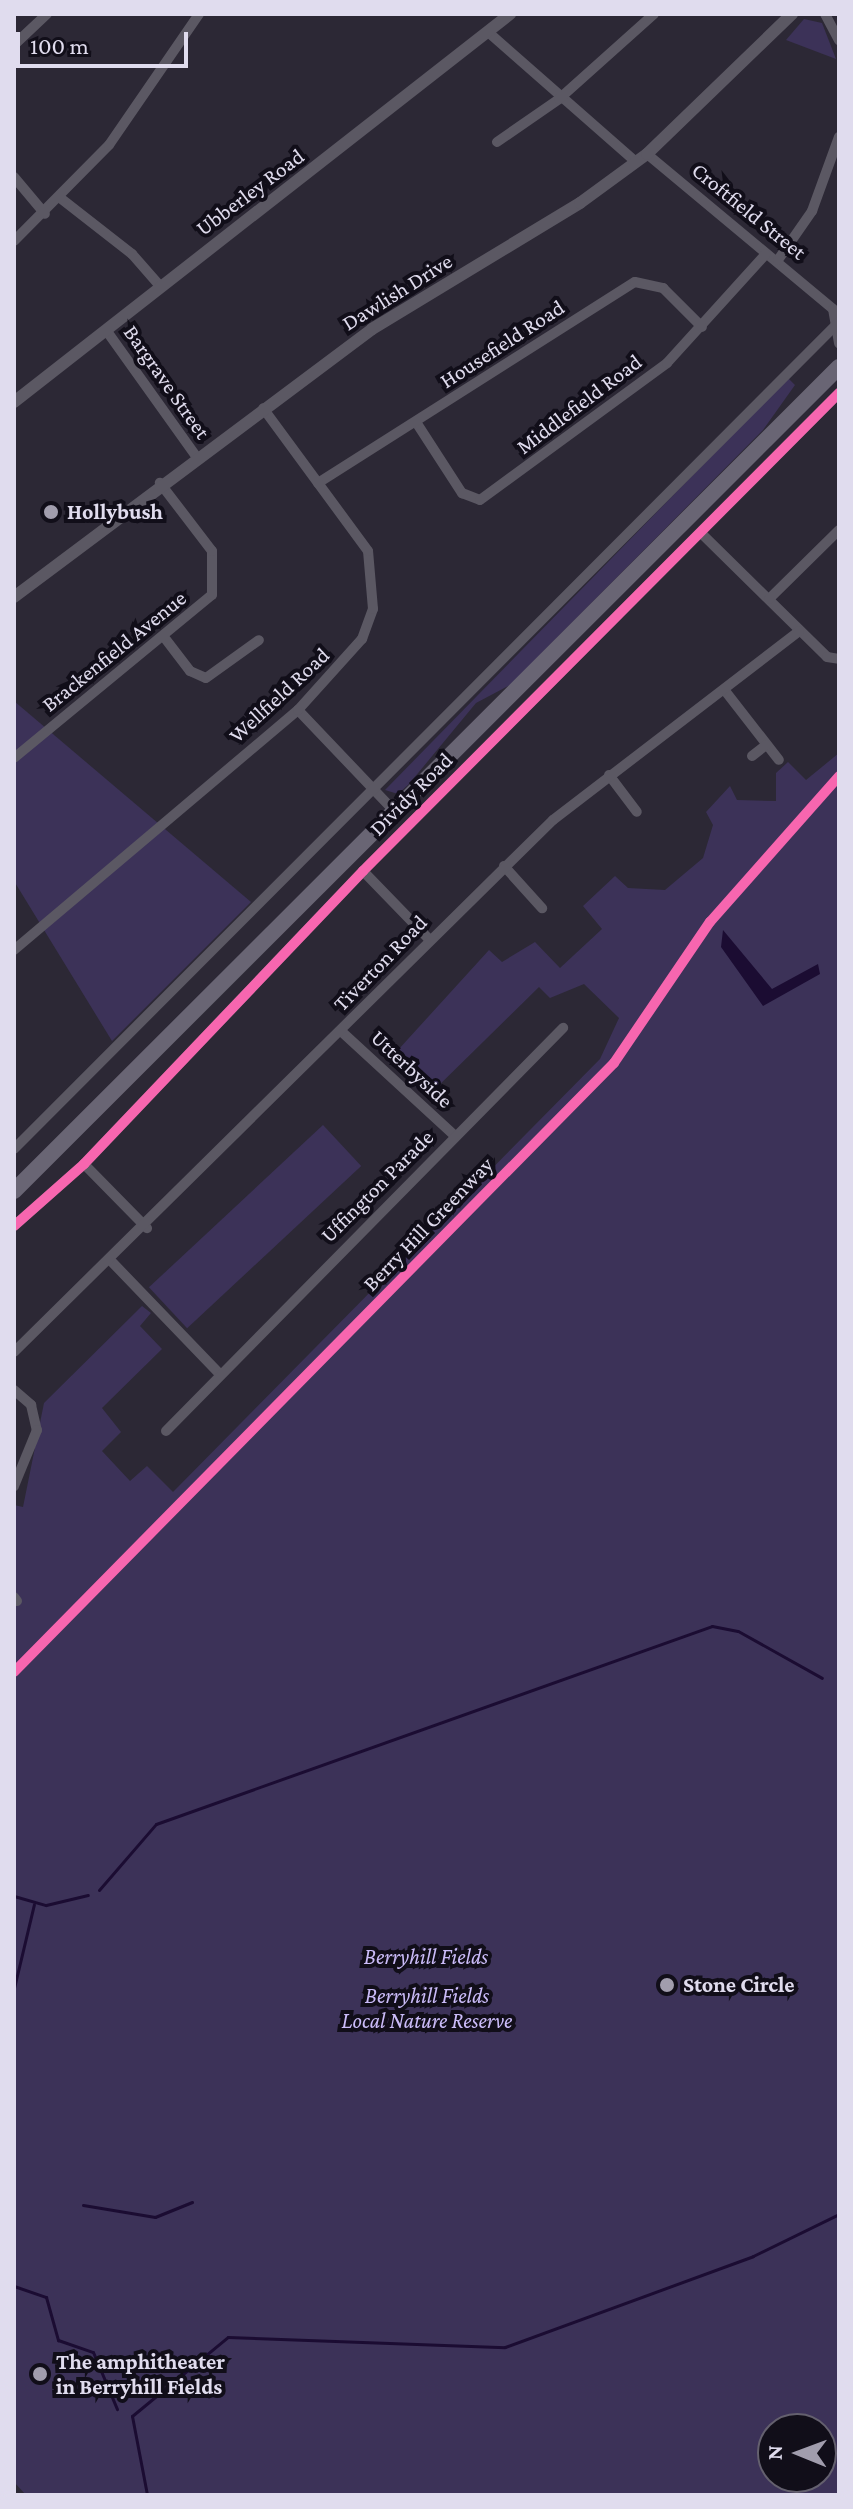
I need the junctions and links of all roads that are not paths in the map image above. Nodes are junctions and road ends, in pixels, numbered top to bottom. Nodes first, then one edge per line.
1 (47, 14) edge
2 (199, 14) edge
3 (510, 14) edge
4 (654, 14) edge
5 (792, 14) edge
6 (825, 14) edge
7 (488, 32) junction
8 (839, 40) edge
9 (14, 45) edge
10 (559, 99) junction
11 (839, 137) edge
12 (497, 142) dead end
13 (642, 158) junction
14 (14, 177) edge
15 (59, 197) junction
16 (45, 214) junction
17 (14, 241) edge
18 (766, 254) junction
19 (778, 260) junction
20 (160, 286) junction
21 (837, 324) edge
22 (702, 327) junction
23 (106, 330) junction
24 (839, 343) edge
25 (839, 367) edge
26 (839, 393) edge
27 (14, 402) edge
28 (263, 408) junction
29 (416, 422) junction
30 (196, 456) junction
31 (160, 483) junction
32 (318, 483) junction
33 (839, 530) edge
34 (702, 534) junction
35 (14, 597) edge
36 (769, 599) junction
37 (799, 631) junction
38 (164, 637) junction
39 (259, 640) dead end
40 (839, 659) edge
41 (726, 692) junction
42 (298, 710) junction
43 (766, 745) junction
44 (752, 756) dead end
45 (14, 758) edge
46 (779, 760) dead end
47 (609, 775) junction
48 (371, 788) junction
49 (395, 812) junction
50 (637, 812) dead end
51 (504, 866) junction
52 (363, 871) junction
53 (542, 908) dead end
54 (429, 939) junction
55 (14, 950) edge
56 (563, 1028) dead end
57 (342, 1032) junction
58 (455, 1136) junction
59 (14, 1149) edge
60 (84, 1164) junction
61 (14, 1191) edge
62 (14, 1226) edge
63 (147, 1228) junction
64 (112, 1262) junction
65 (14, 1352) edge
66 (219, 1373) junction
67 (14, 1390) edge
68 (166, 1431) dead end
69 (14, 1486) edge

1 - 9 street
2 - 15 street
3 - 7 street, Ubberley Road
4 - 10 street
5 - 13 street, Dawlish Drive
6 - 8 street
7 - 10 street, Croftfield Street
7 - 20 street, Ubberley Road
10 - 12 street
10 - 13 street, Croftfield Street
11 - 19 street
13 - 18 street, Croftfield Street
13 - 28 street, Dawlish Drive
14 - 16 street
15 - 16 street
15 - 20 street
16 - 17 street
18 - 19 street, Croftfield Street
18 - 22 street, Middlefield Road
19 - 21 street, Croftfield Street
20 - 23 street, Ubberley Road
21 - 24 street, Croftfield Street
21 - 48 street, Dividy Road
22 - 29 street, Housefield Road
22 - 29 street, Middlefield Road
23 - 27 street, Ubberley Road
23 - 30 street, Bargrave Street
25 - 49 main road, Dividy Road
26 - 34 street, Dividy Road
28 - 30 street, Dawlish Drive
28 - 32 street, Wellfield Road
29 - 32 street, Housefield Road
30 - 31 street, Dawlish Drive
31 - 35 street, Dawlish Drive
31 - 38 street, Brackenfield Avenue
32 - 42 street, Wellfield Road
33 - 36 street
34 - 36 street
34 - 52 street, Dividy Road
36 - 37 street
37 - 40 street
37 - 41 street, Tiverton Road
38 - 39 street
38 - 45 street, Brackenfield Avenue
41 - 43 street
41 - 47 street, Tiverton Road
42 - 48 street
42 - 55 street, Wellfield Road
43 - 44 street
43 - 46 street
47 - 50 street
47 - 51 street, Tiverton Road
48 - 49 street
48 - 59 street, Dividy Road
49 - 61 main road, Dividy Road
51 - 53 street
51 - 54 street, Tiverton Road
52 - 54 street
52 - 60 street, Dividy Road
54 - 57 street, Tiverton Road
56 - 58 street, Uffington Parade
57 - 58 street, Utterbyside
57 - 63 street, Tiverton Road
58 - 66 street, Uffington Parade
60 - 62 street, Dividy Road
60 - 63 street
63 - 64 street, Tiverton Road
64 - 65 street, Tiverton Road
64 - 66 street
66 - 68 street, Uffington Parade
67 - 69 street

